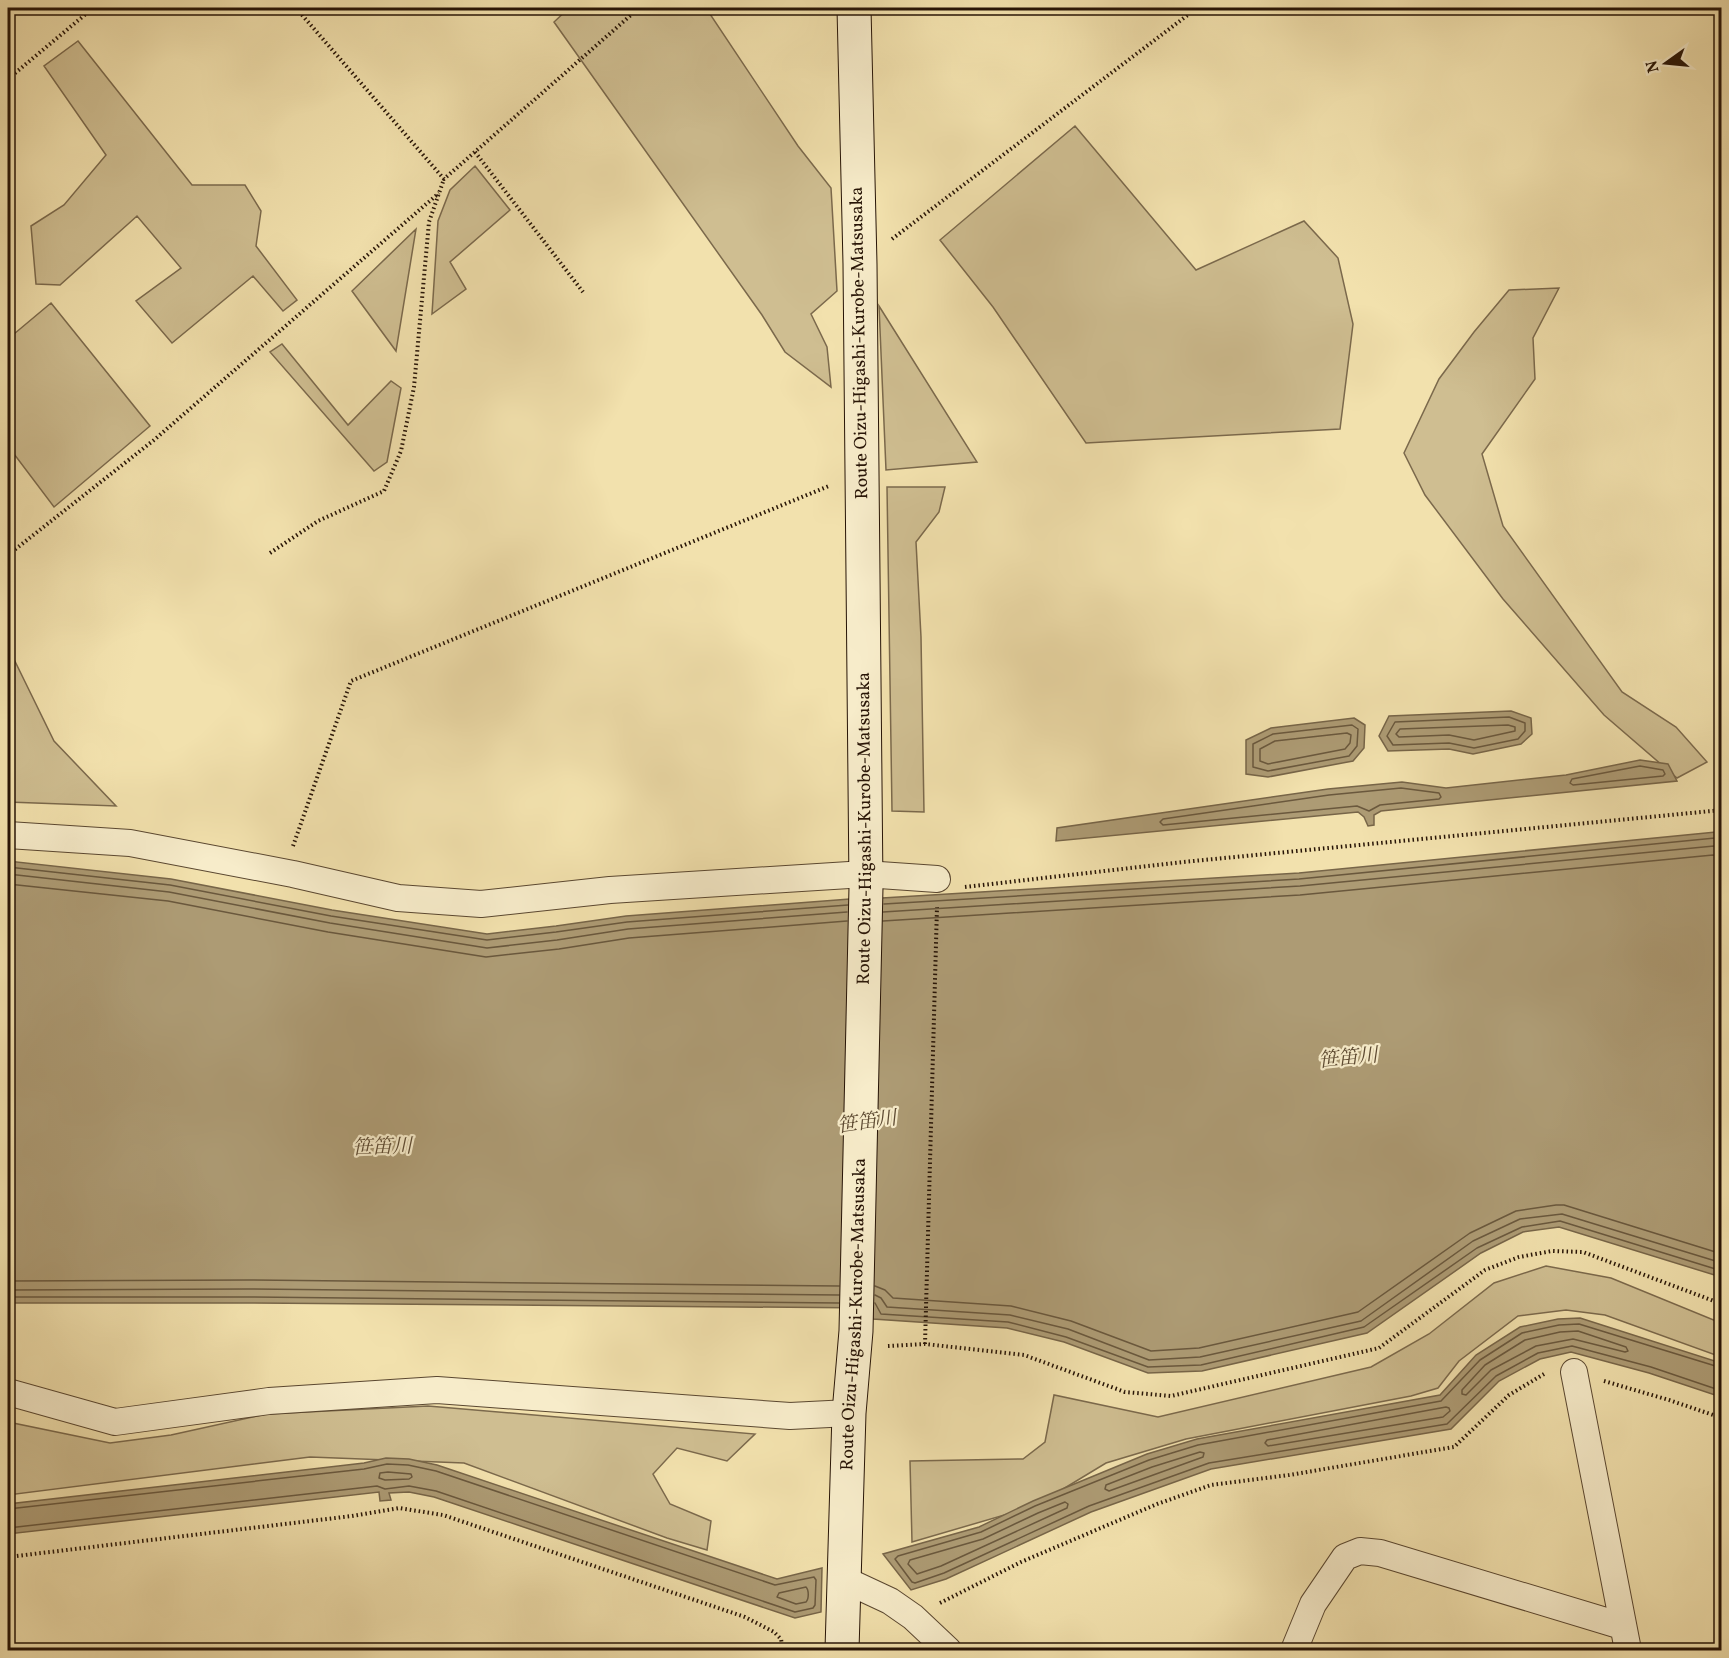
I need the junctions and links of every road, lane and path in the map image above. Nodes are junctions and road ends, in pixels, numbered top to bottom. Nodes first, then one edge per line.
1 (93, 8) edge
2 (296, 8) edge
3 (639, 8) edge
4 (854, 8) edge
5 (1197, 8) edge
6 (8, 79) edge
7 (475, 152) junction
8 (444, 179) junction
9 (439, 193) junction
10 (860, 264) junction
11 (583, 292) dead end
12 (862, 484) junction
13 (270, 553) dead end
14 (8, 555) edge
15 (1722, 810) edge
16 (8, 835) edge
17 (284, 872) junction
18 (866, 880) junction
19 (961, 887) dead end
20 (937, 890) joint
21 (1722, 1304) edge
22 (855, 1339) junction
23 (925, 1344) junction
24 (1574, 1372) junction
25 (8, 1392) edge
26 (849, 1413) junction
27 (1722, 1418) edge
28 (8, 1557) edge
29 (845, 1580) junction
30 (913, 1617) junction
31 (1625, 1638) edge
32 (783, 1650) edge
33 (842, 1650) edge
34 (948, 1650) edge
35 (1294, 1650) edge

1 - 6 path
2 - 8 path
3 - 7 path
4 - 10 main road, Route Oizu-Higashi-Kurobe-Matsusaka
5 - 10 path
7 - 8 path
7 - 11 path
8 - 9 path
9 - 13 path
9 - 14 path
10 - 12 main road, Route Oizu-Higashi-Kurobe-Matsusaka
12 - 17 path
12 - 18 main road, Route Oizu-Higashi-Kurobe-Matsusaka
15 - 19 path
16 - 17 street
17 - 18 street
18 - 20 street
18 - 22 main road, Route Oizu-Higashi-Kurobe-Matsusaka
20 - 23 path
21 - 23 path
22 - 23 path
22 - 26 main road, Route Oizu-Higashi-Kurobe-Matsusaka
24 - 27 path
24 - 30 path
24 - 31 street
25 - 26 street
26 - 29 main road, Route Oizu-Higashi-Kurobe-Matsusaka
28 - 32 path
29 - 30 street
29 - 33 main road, Route Oizu-Higashi-Kurobe-Matsusaka
30 - 34 street
31 - 35 street

